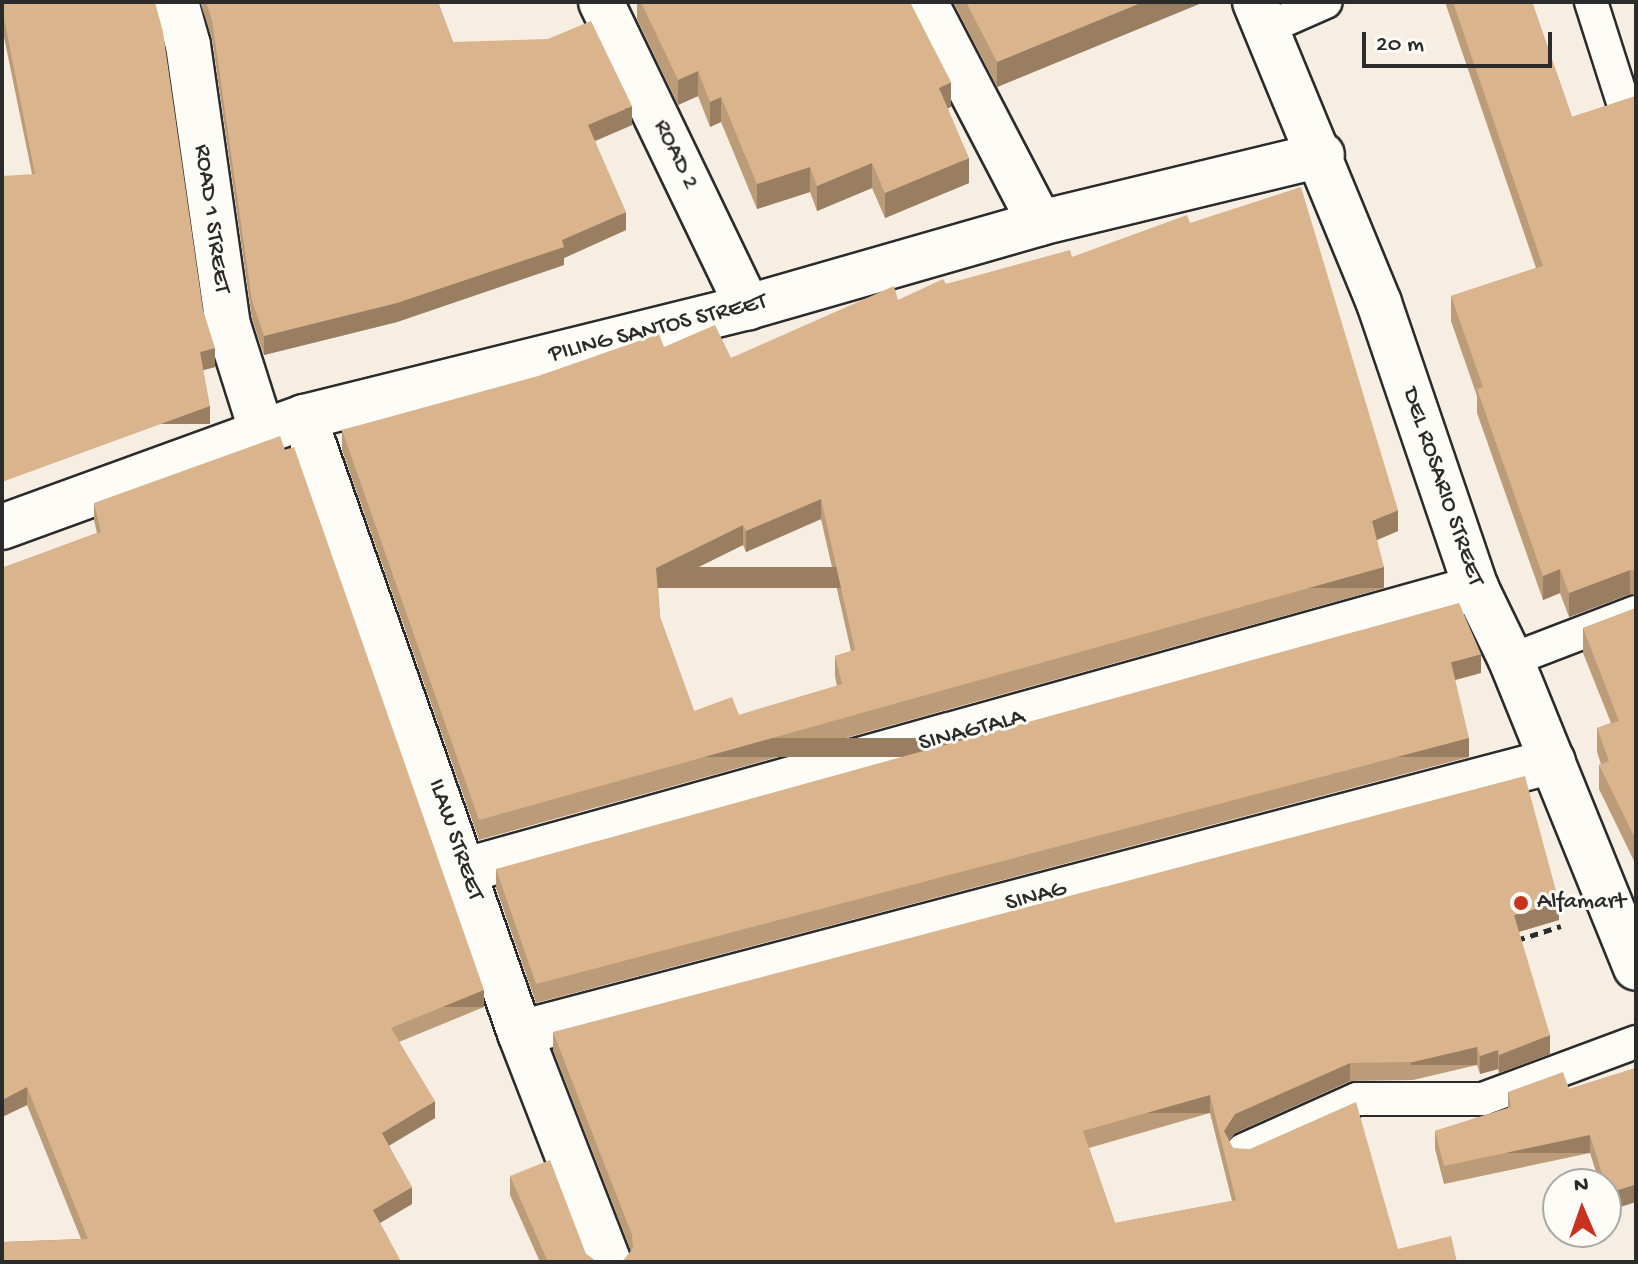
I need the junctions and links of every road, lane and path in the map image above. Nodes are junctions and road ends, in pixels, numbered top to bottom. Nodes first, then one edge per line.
1 (176, 2) edge
2 (601, 2) edge
3 (925, 2) edge
4 (1326, 2) edge
5 (1591, 2) edge
6 (1261, 15) edge
7 (1622, 99) edge
8 (1322, 155) junction
9 (1040, 223) junction
10 (748, 307) junction
11 (304, 417) junction
12 (262, 432) junction
13 (2, 527) edge
14 (1476, 588) junction
15 (1636, 612) edge
16 (1511, 660) junction
17 (1553, 761) junction
18 (466, 870) junction
19 (1612, 910) junction
20 (1511, 942) edge
21 (1636, 968) edge
22 (520, 1033) junction
23 (1636, 1042) edge
24 (1243, 1150) edge
25 (609, 1262) edge

1 - 12 street, ROAD 1 STREET
2 - 10 street, ROAD 2
3 - 9 street
4 - 6 lane
5 - 7 lane
6 - 8 street, DEL ROSARIO STREET
8 - 9 street, PILING SANTOS STREET
8 - 14 street, DEL ROSARIO STREET
9 - 10 street, PILING SANTOS STREET
10 - 11 street, PILING SANTOS STREET
11 - 12 street, PILING SANTOS STREET
11 - 18 street, ILAW STREET
12 - 13 street, PILING SANTOS STREET
14 - 16 street, DEL ROSARIO STREET
14 - 18 street, SINAGTALA
15 - 16 lane
16 - 17 street, DEL ROSARIO STREET
17 - 19 street, DEL ROSARIO STREET
17 - 22 street, SINAG
18 - 22 street, ILAW STREET
19 - 20 path
19 - 21 street, DEL ROSARIO STREET
22 - 25 street, ILAW STREET
23 - 24 lane

